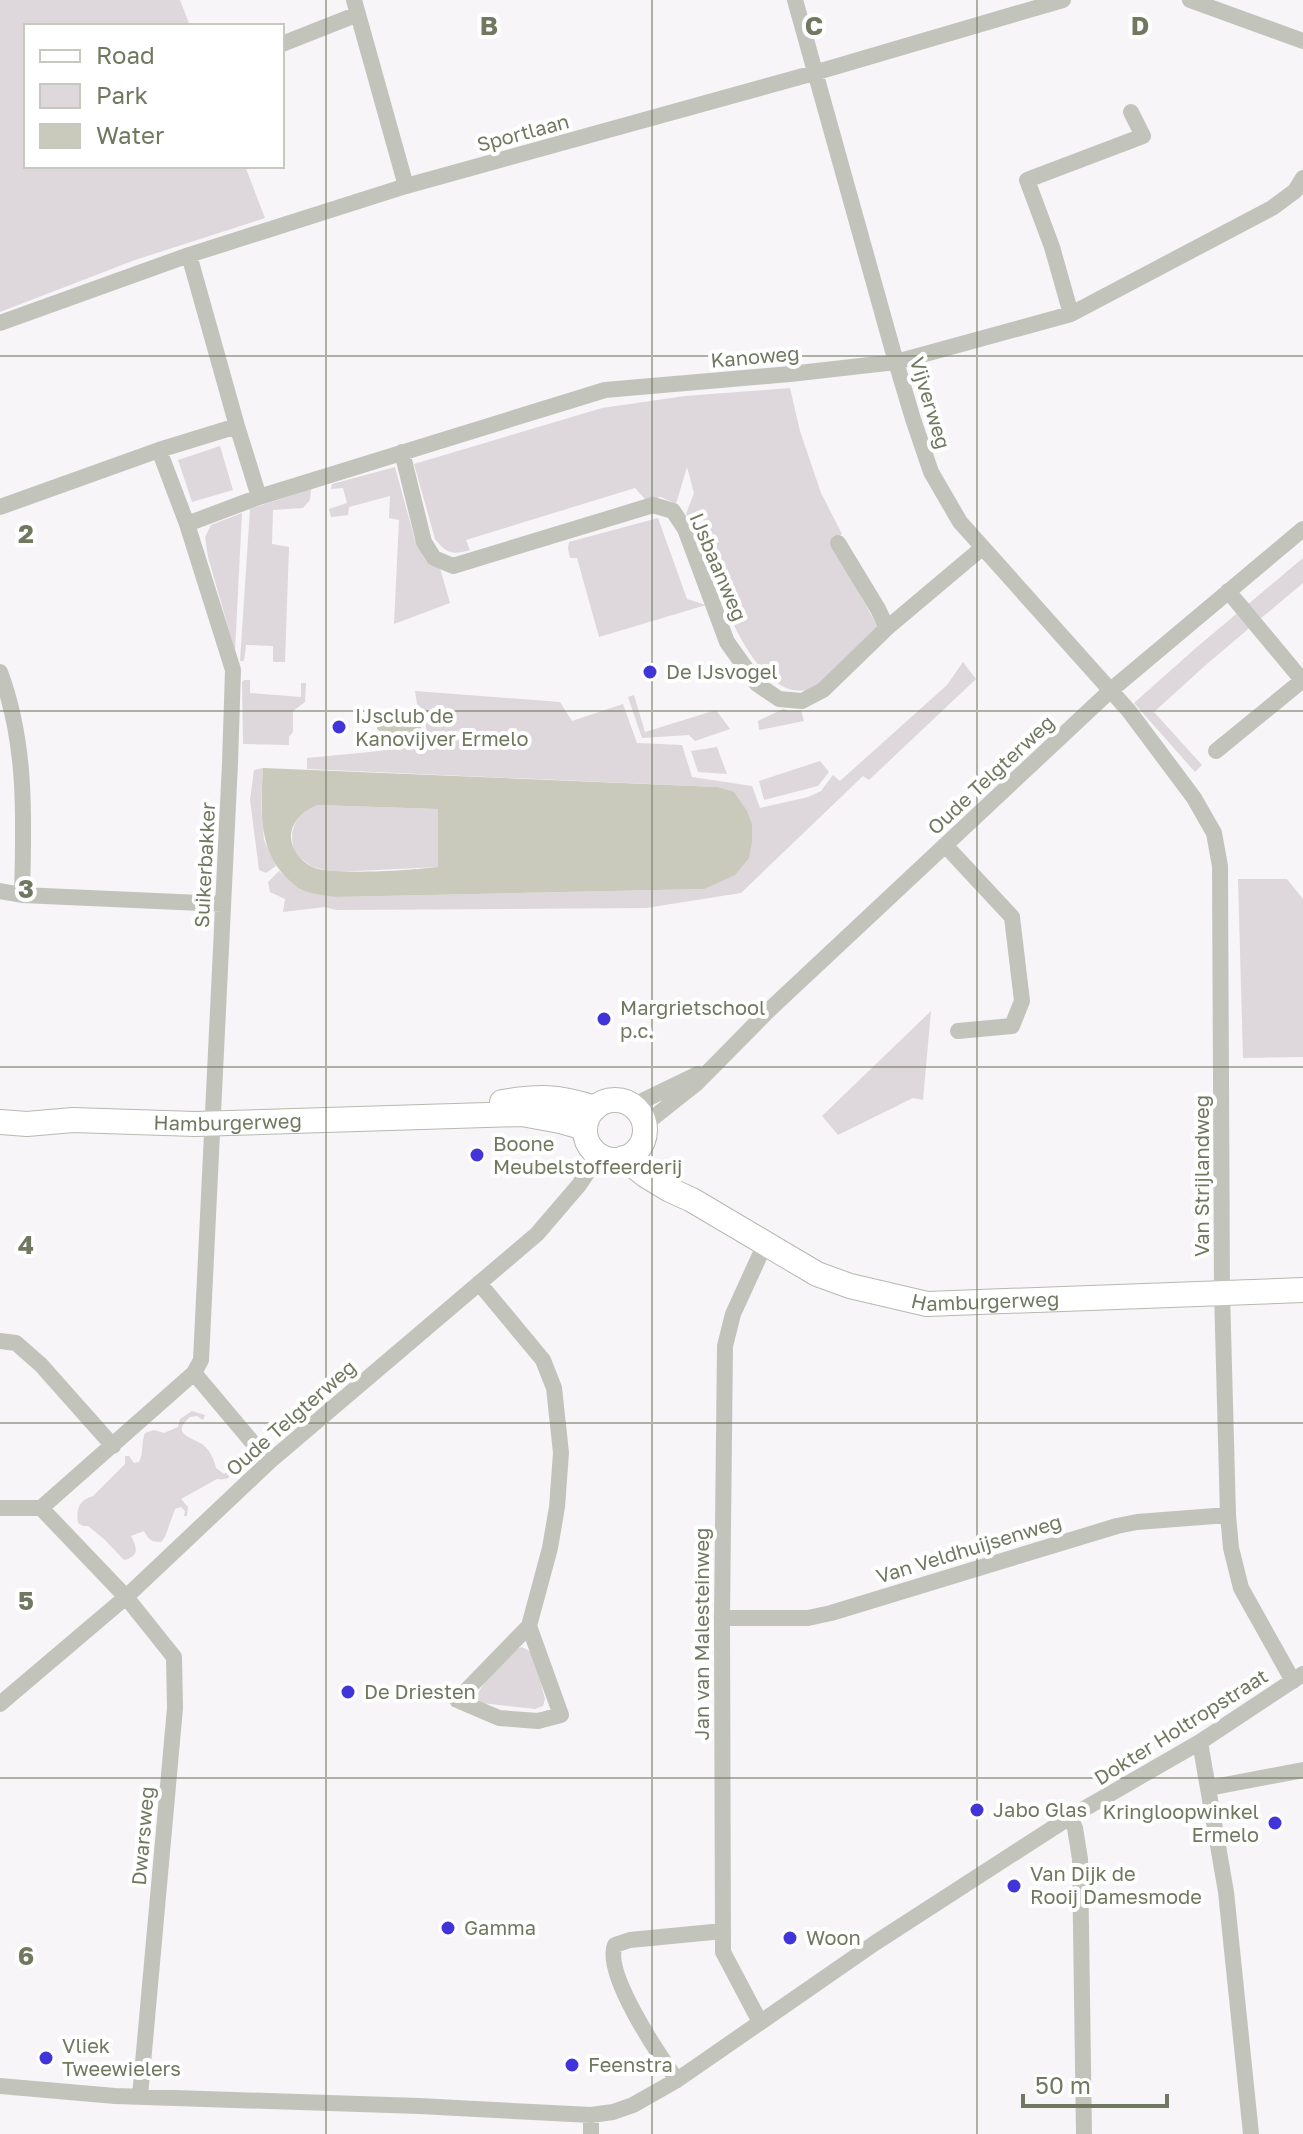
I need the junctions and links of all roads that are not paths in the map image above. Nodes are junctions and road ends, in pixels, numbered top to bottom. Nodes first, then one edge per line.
1 (795, 0) edge
2 (1063, 0) edge
3 (1190, 0) edge
4 (356, 7) edge
5 (1303, 41) edge
6 (284, 43) edge
7 (814, 73) junction
8 (1131, 112) dead end
9 (1303, 178) edge
10 (406, 186) junction
11 (189, 255) junction
12 (1071, 314) junction
13 (0, 323) edge
14 (896, 362) junction
15 (237, 426) junction
16 (159, 450) junction
17 (402, 452) junction
18 (259, 497) junction
19 (0, 507) edge
20 (187, 524) junction
21 (1303, 529) edge
22 (838, 543) dead end
23 (982, 548) junction
24 (1228, 591) junction
25 (887, 628) junction
26 (0, 672) edge
27 (1302, 680) edge
28 (1111, 690) junction
29 (1216, 751) dead end
30 (945, 845) junction
31 (0, 891) edge
32 (22, 895) junction
33 (223, 904) junction
34 (958, 1031) dead end
35 (590, 1118) junction
36 (0, 1122) edge
37 (213, 1124) junction
38 (635, 1133) junction
39 (599, 1155) junction
40 (765, 1244) junction
41 (479, 1283) junction
42 (1303, 1290) edge
43 (1222, 1292) junction
44 (0, 1341) edge
45 (194, 1373) junction
46 (113, 1446) junction
47 (269, 1462) junction
48 (0, 1508) edge
49 (41, 1508) junction
50 (1228, 1515) junction
51 (126, 1597) junction
52 (722, 1618) junction
53 (529, 1626) junction
54 (1298, 1677) edge
55 (0, 1704) edge
56 (1200, 1742) junction
57 (1303, 1770) edge
58 (1209, 1788) junction
59 (1070, 1817) junction
60 (723, 1931) junction
61 (760, 2022) junction
62 (677, 2080) junction
63 (0, 2086) edge
64 (140, 2096) junction
65 (591, 2115) junction
66 (591, 2134) edge
67 (1084, 2134) edge
68 (1251, 2134) edge

1 - 7 street, Vijverweg
2 - 7 street, Sportlaan
3 - 5 street
4 - 6 street
4 - 10 street
7 - 10 street, Sportlaan
7 - 14 street, Vijverweg
8 - 12 street
9 - 12 street, Kanoweg
10 - 11 street, Sportlaan
11 - 13 street, Sportlaan
11 - 15 street
12 - 14 street, Kanoweg
14 - 17 street, Kanoweg
14 - 23 street, Vijverweg
15 - 16 street
15 - 18 street
16 - 19 street
16 - 20 street, Suikerbakker
17 - 18 street, Kanoweg
17 - 25 street, IJsbaanweg
18 - 20 street, Kanoweg
20 - 33 street, Suikerbakker
21 - 24 street, Oude Telgterweg
22 - 25 street
23 - 25 street, IJsbaanweg
23 - 28 street, Vijverweg
24 - 27 street
24 - 28 street, Oude Telgterweg
26 - 32 street
27 - 29 street
28 - 30 street, Oude Telgterweg
28 - 43 street, Van Strijlandweg
30 - 34 street
30 - 38 street, Oude Telgterweg
31 - 32 street
32 - 33 street
33 - 37 street, Suikerbakker
35 - 37 street, Hamburgerweg
35 - 38 street
35 - 39 street
36 - 37 street, Hamburgerweg
37 - 45 street, Suikerbakker
38 - 39 street
38 - 40 street, Hamburgerweg
39 - 41 street, Oude Telgterweg
40 - 43 street, Hamburgerweg
40 - 52 street, Jan van Malesteinweg
41 - 47 street, Oude Telgterweg
41 - 53 street
42 - 43 street, Hamburgerweg
43 - 50 street, Van Strijlandweg
44 - 46 street
45 - 46 street
45 - 47 street
46 - 49 street
47 - 51 street, Oude Telgterweg
48 - 49 street
49 - 51 street
50 - 52 street, Van Veldhuijsenweg
50 - 54 street, Van Strijlandweg
51 - 55 street, Oude Telgterweg
51 - 64 street, Dwarsweg
52 - 60 street, Jan van Malesteinweg
53 - 53 street
54 - 56 street, Dokter Holtropstraat
56 - 58 street
56 - 59 street, Dokter Holtropstraat
57 - 58 street
58 - 68 street
59 - 61 street, Dokter Holtropstraat
59 - 67 street
60 - 61 street, Jan van Malesteinweg
60 - 62 street
61 - 62 street, Dokter Holtropstraat
62 - 65 street, Dokter Holtropstraat
63 - 64 street, Dokter Holtropstraat
64 - 65 street, Dokter Holtropstraat
65 - 66 street

